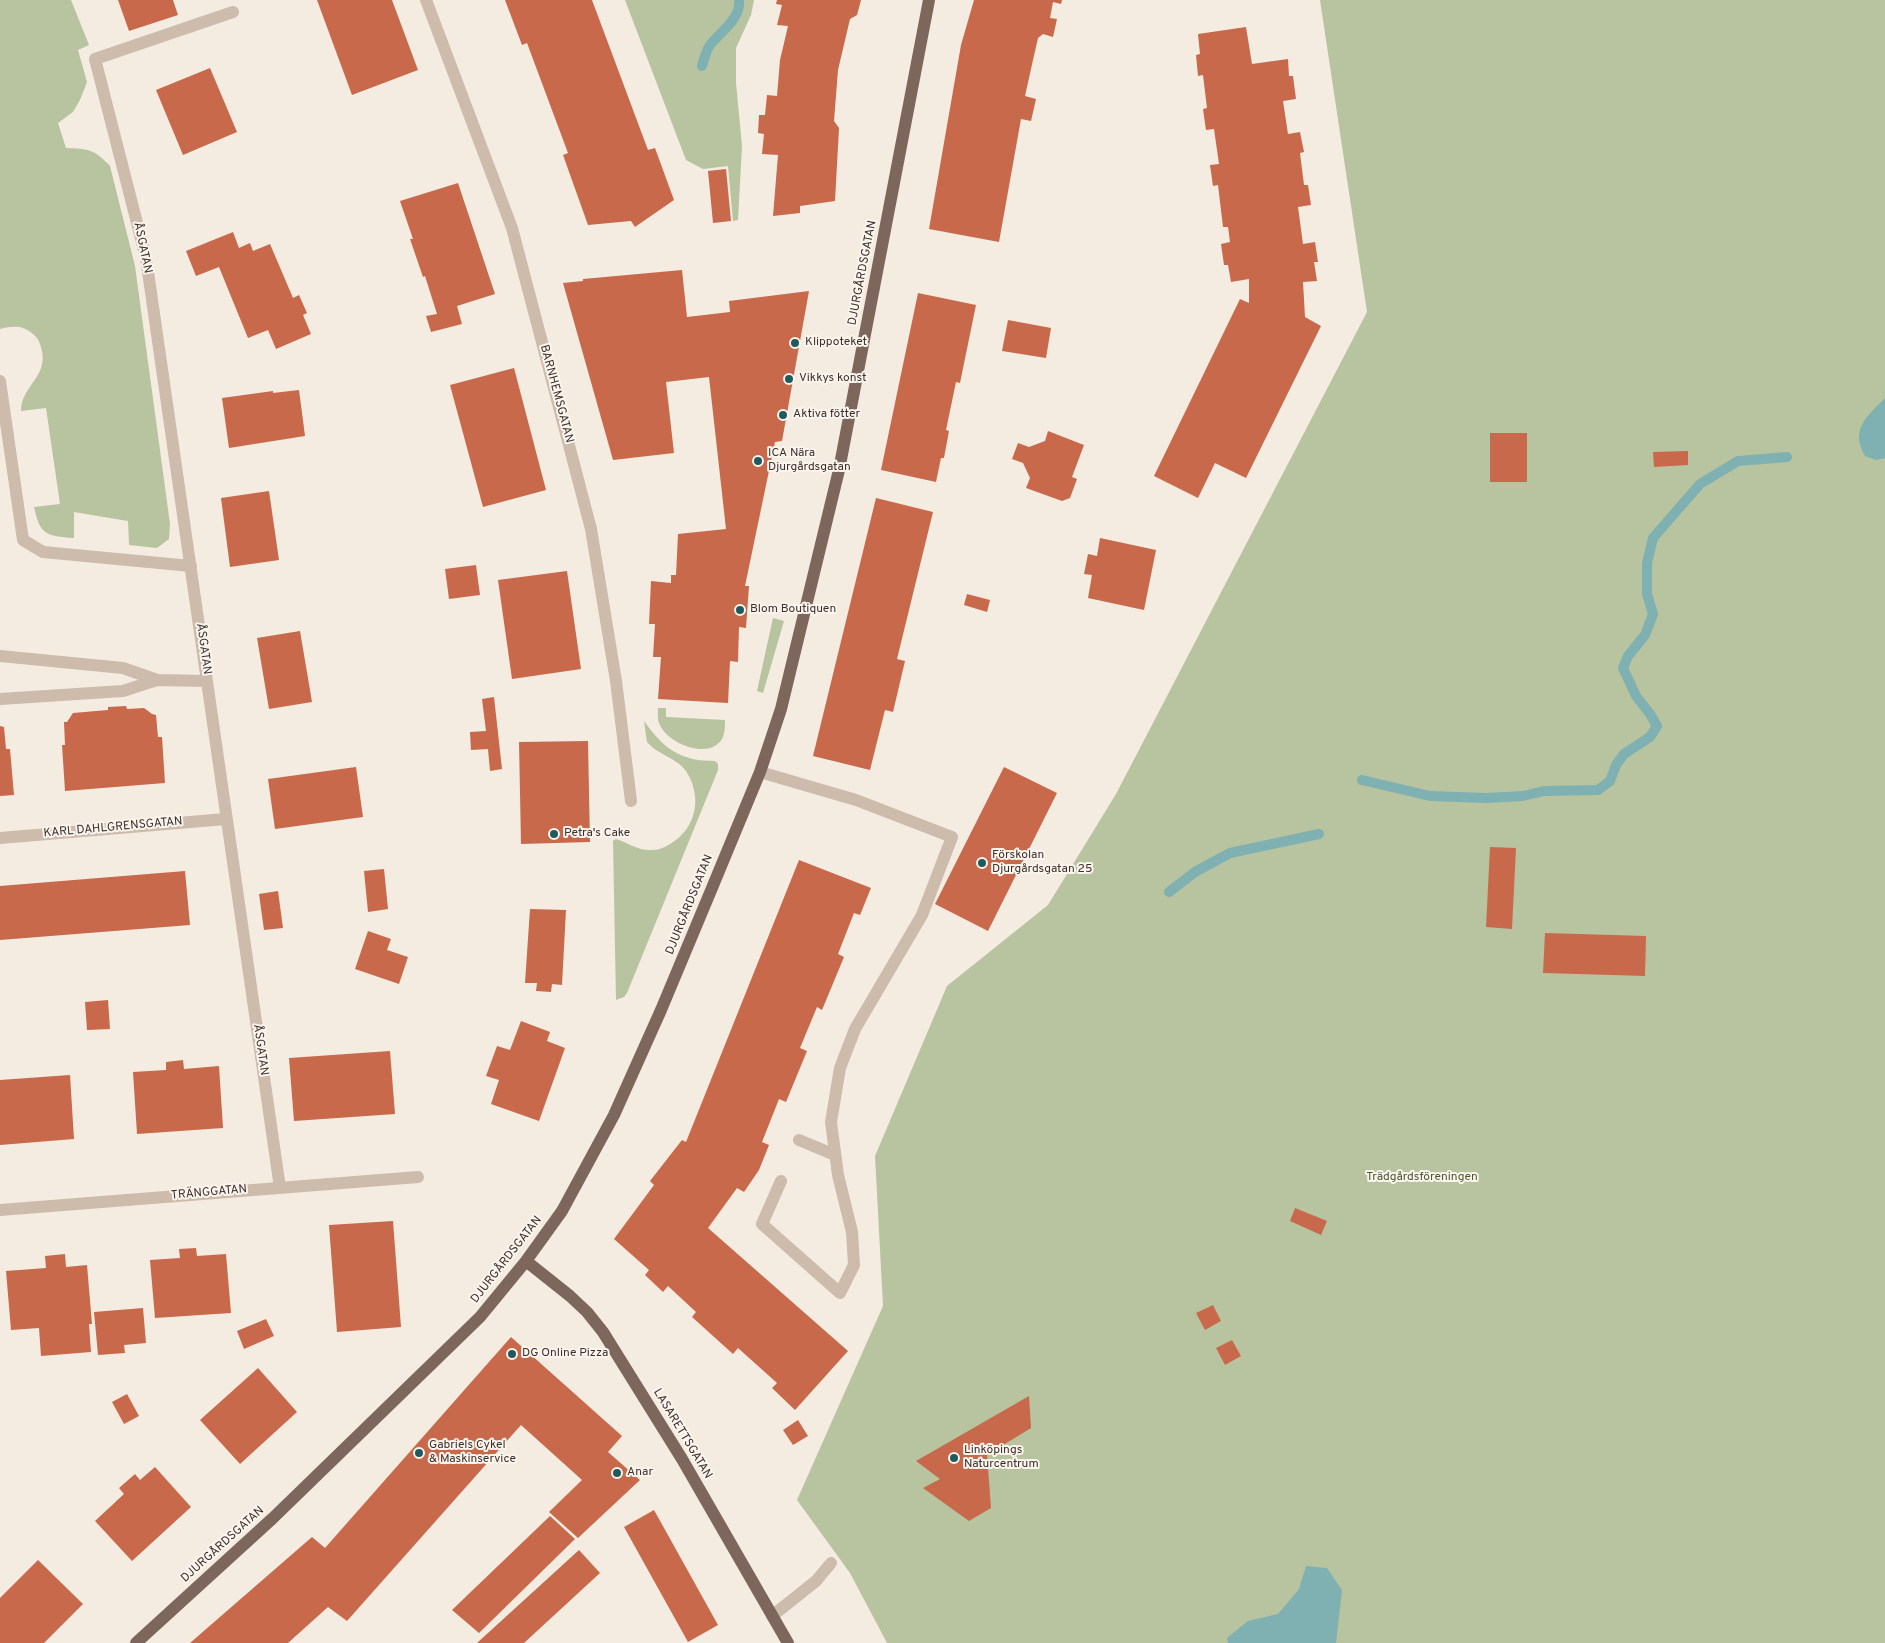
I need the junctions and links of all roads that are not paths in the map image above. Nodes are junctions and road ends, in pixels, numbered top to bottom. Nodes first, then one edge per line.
1 (426, 0) edge
2 (929, 0) edge
3 (232, 12) dead end
4 (0, 380) edge
5 (191, 566) junction
6 (0, 656) edge
7 (157, 680) junction
8 (207, 680) junction
9 (0, 699) edge
10 (760, 772) junction
11 (631, 801) dead end
12 (226, 819) junction
13 (0, 838) edge
14 (799, 1140) dead end
15 (836, 1155) junction
16 (418, 1177) dead end
17 (781, 1181) dead end
18 (280, 1188) junction
19 (0, 1210) edge
20 (526, 1262) junction
21 (831, 1563) dead end
22 (772, 1616) junction
23 (136, 1643) edge
24 (788, 1643) edge

1 - 11 street, BARNHEMSGATAN
2 - 10 main road, DJURGÅRDSGATAN
3 - 5 street, ÅSGATAN
4 - 5 street
5 - 8 street, ÅSGATAN
6 - 7 street
7 - 8 street
7 - 9 street
8 - 12 street, ÅSGATAN
10 - 15 street
10 - 20 main road, DJURGÅRDSGATAN
12 - 13 street, KARL DAHLGRENSGATAN
12 - 18 street, ÅSGATAN
14 - 15 street
15 - 17 street
16 - 18 street, TRÄNGGATAN
18 - 19 street, TRÄNGGATAN
20 - 22 main road, LASARETTSGATAN
20 - 23 main road, DJURGÅRDSGATAN
21 - 22 street
22 - 24 main road, LASARETTSGATAN

